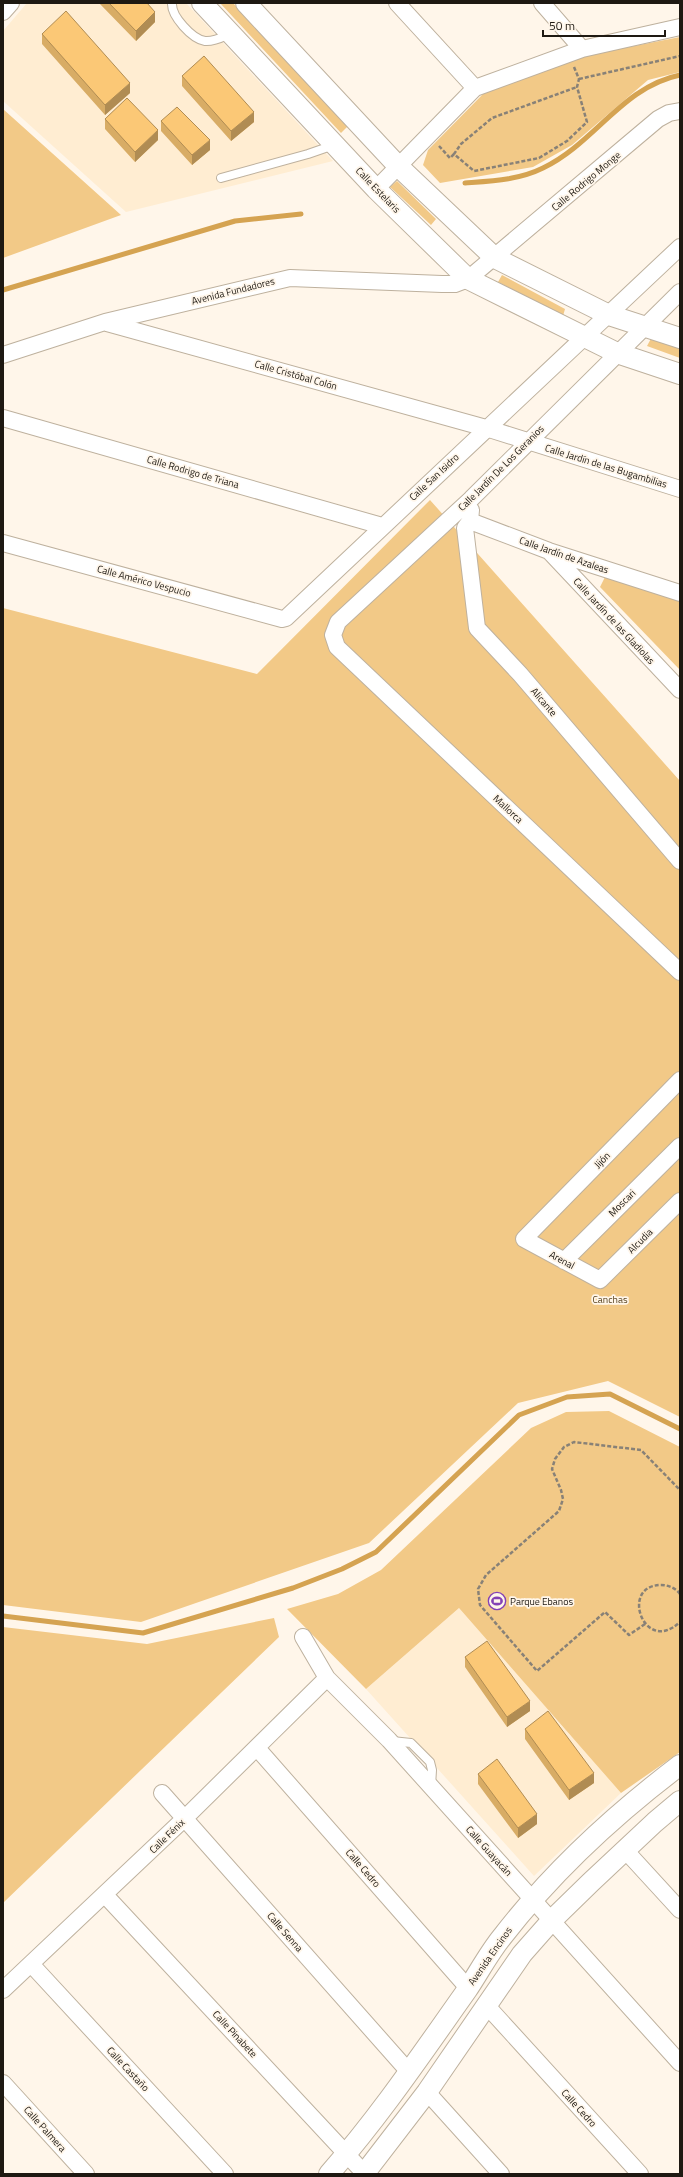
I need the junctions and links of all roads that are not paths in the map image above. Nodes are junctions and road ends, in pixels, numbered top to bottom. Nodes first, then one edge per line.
1 (11, 3) edge
2 (172, 3) edge
3 (202, 3) edge
4 (246, 3) edge
5 (397, 3) edge
6 (542, 3) edge
7 (3, 12) edge
8 (680, 27) edge
9 (230, 34) junction
10 (582, 48) junction
11 (476, 88) junction
12 (680, 111) edge
13 (334, 144) junction
14 (399, 167) junction
15 (221, 178) dead end
16 (376, 188) junction
17 (680, 248) edge
18 (495, 258) junction
19 (468, 279) junction
20 (680, 292) edge
21 (609, 315) junction
22 (105, 322) junction
23 (645, 327) junction
24 (584, 338) junction
25 (680, 338) edge
26 (617, 353) junction
27 (3, 355) edge
28 (680, 374) edge
29 (3, 418) edge
30 (486, 428) junction
31 (527, 442) junction
32 (680, 489) edge
33 (471, 499) junction
34 (470, 521) junction
35 (382, 526) junction
36 (3, 543) edge
37 (549, 551) junction
38 (680, 593) edge
39 (286, 618) joint
40 (337, 647) joint
41 (680, 690) edge
42 (680, 861) edge
43 (680, 972) edge
44 (680, 1080) edge
45 (680, 1146) edge
46 (680, 1201) edge
47 (524, 1239) joint
48 (564, 1261) junction
49 (600, 1280) joint
50 (303, 1637) dead end
51 (327, 1678) junction
52 (257, 1748) junction
53 (680, 1765) edge
54 (162, 1793) dead end
55 (680, 1802) edge
56 (185, 1818) junction
57 (625, 1850) junction
58 (105, 1895) junction
59 (533, 1900) junction
60 (680, 1910) edge
61 (552, 1920) junction
62 (31, 1964) junction
63 (468, 1988) junction
64 (3, 1990) edge
65 (487, 2006) junction
66 (680, 2063) edge
67 (409, 2072) junction
68 (3, 2083) edge
69 (427, 2092) junction
70 (347, 2154) junction
71 (86, 2174) edge
72 (225, 2174) edge
73 (329, 2174) edge
74 (364, 2174) edge
75 (501, 2174) edge
76 (640, 2174) edge

1 - 7 street
2 - 9 lane
3 - 9 street, Calle Estelaris
4 - 14 street
5 - 11 street
6 - 10 street
8 - 10 street
9 - 13 street, Calle Estelaris
10 - 11 street
11 - 14 street
12 - 18 street, Calle Rodrigo Monge
13 - 15 lane
13 - 16 street, Calle Estelaris
14 - 16 street
14 - 18 street
16 - 19 street, Calle Estelaris
17 - 21 street
18 - 19 street, Calle Rodrigo Monge
18 - 21 street
19 - 22 street, Avenida Fundadores
19 - 24 street, Calle Estelaris
20 - 23 street, Calle Jardín De Los Geranios
21 - 23 street
21 - 24 street
22 - 27 street, Avenida Fundadores
22 - 30 street, Calle Cristóbal Colón
23 - 25 street
23 - 26 street, Calle Jardín De Los Geranios
24 - 26 street, Calle Estelaris
24 - 30 street, Calle San Isidro
26 - 28 street, Calle Estelaris
26 - 31 street, Calle Jardín De Los Geranios
29 - 35 street, Calle Rodrigo de Triana
30 - 31 street, Calle Jardín de las Bugambilias
30 - 35 street, Calle San Isidro
31 - 32 street, Calle Jardín de las Bugambilias
31 - 33 street, Calle Jardín De Los Geranios
33 - 34 street
33 - 40 street, Calle Jardín De Los Geranios
34 - 37 street, Calle Jardín de Azaleas
34 - 42 street, Alicante
35 - 39 street, Calle San Isidro
36 - 39 street, Calle Américo Vespucio
37 - 38 street, Calle Jardín de Azaleas
37 - 41 street, Calle Jardín de las Gladiolas
40 - 43 street, Mallorca
44 - 47 street, Jijón
45 - 48 street, Moscari
46 - 49 street, Alcudia
47 - 48 street, Arenal
48 - 49 street, Arenal
50 - 51 street, Calle Guayacán
51 - 52 street, Calle Fénix
51 - 59 street, Calle Guayacán
52 - 56 street, Calle Fénix
52 - 63 street, Calle Cedro
53 - 59 street, Avenida Encinos
54 - 56 street, Calle Senna
55 - 57 street
56 - 58 street, Calle Fénix
56 - 67 street, Calle Senna
57 - 60 street
57 - 61 street
58 - 62 street, Calle Fénix
58 - 70 street, Calle Pinabete
59 - 61 street, Calle Guayacán
59 - 63 street, Avenida Encinos
61 - 65 street
61 - 66 street, Calle Guayacán
62 - 64 street, Calle Fénix
62 - 72 street, Calle Castaño
63 - 67 street, Avenida Encinos
65 - 69 street
65 - 76 street, Calle Cedro
67 - 70 street, Avenida Encinos
68 - 71 street, Calle Palmera
69 - 74 street
69 - 75 street
70 - 73 street, Avenida Encinos
70 - 74 street, Calle Pinabete

